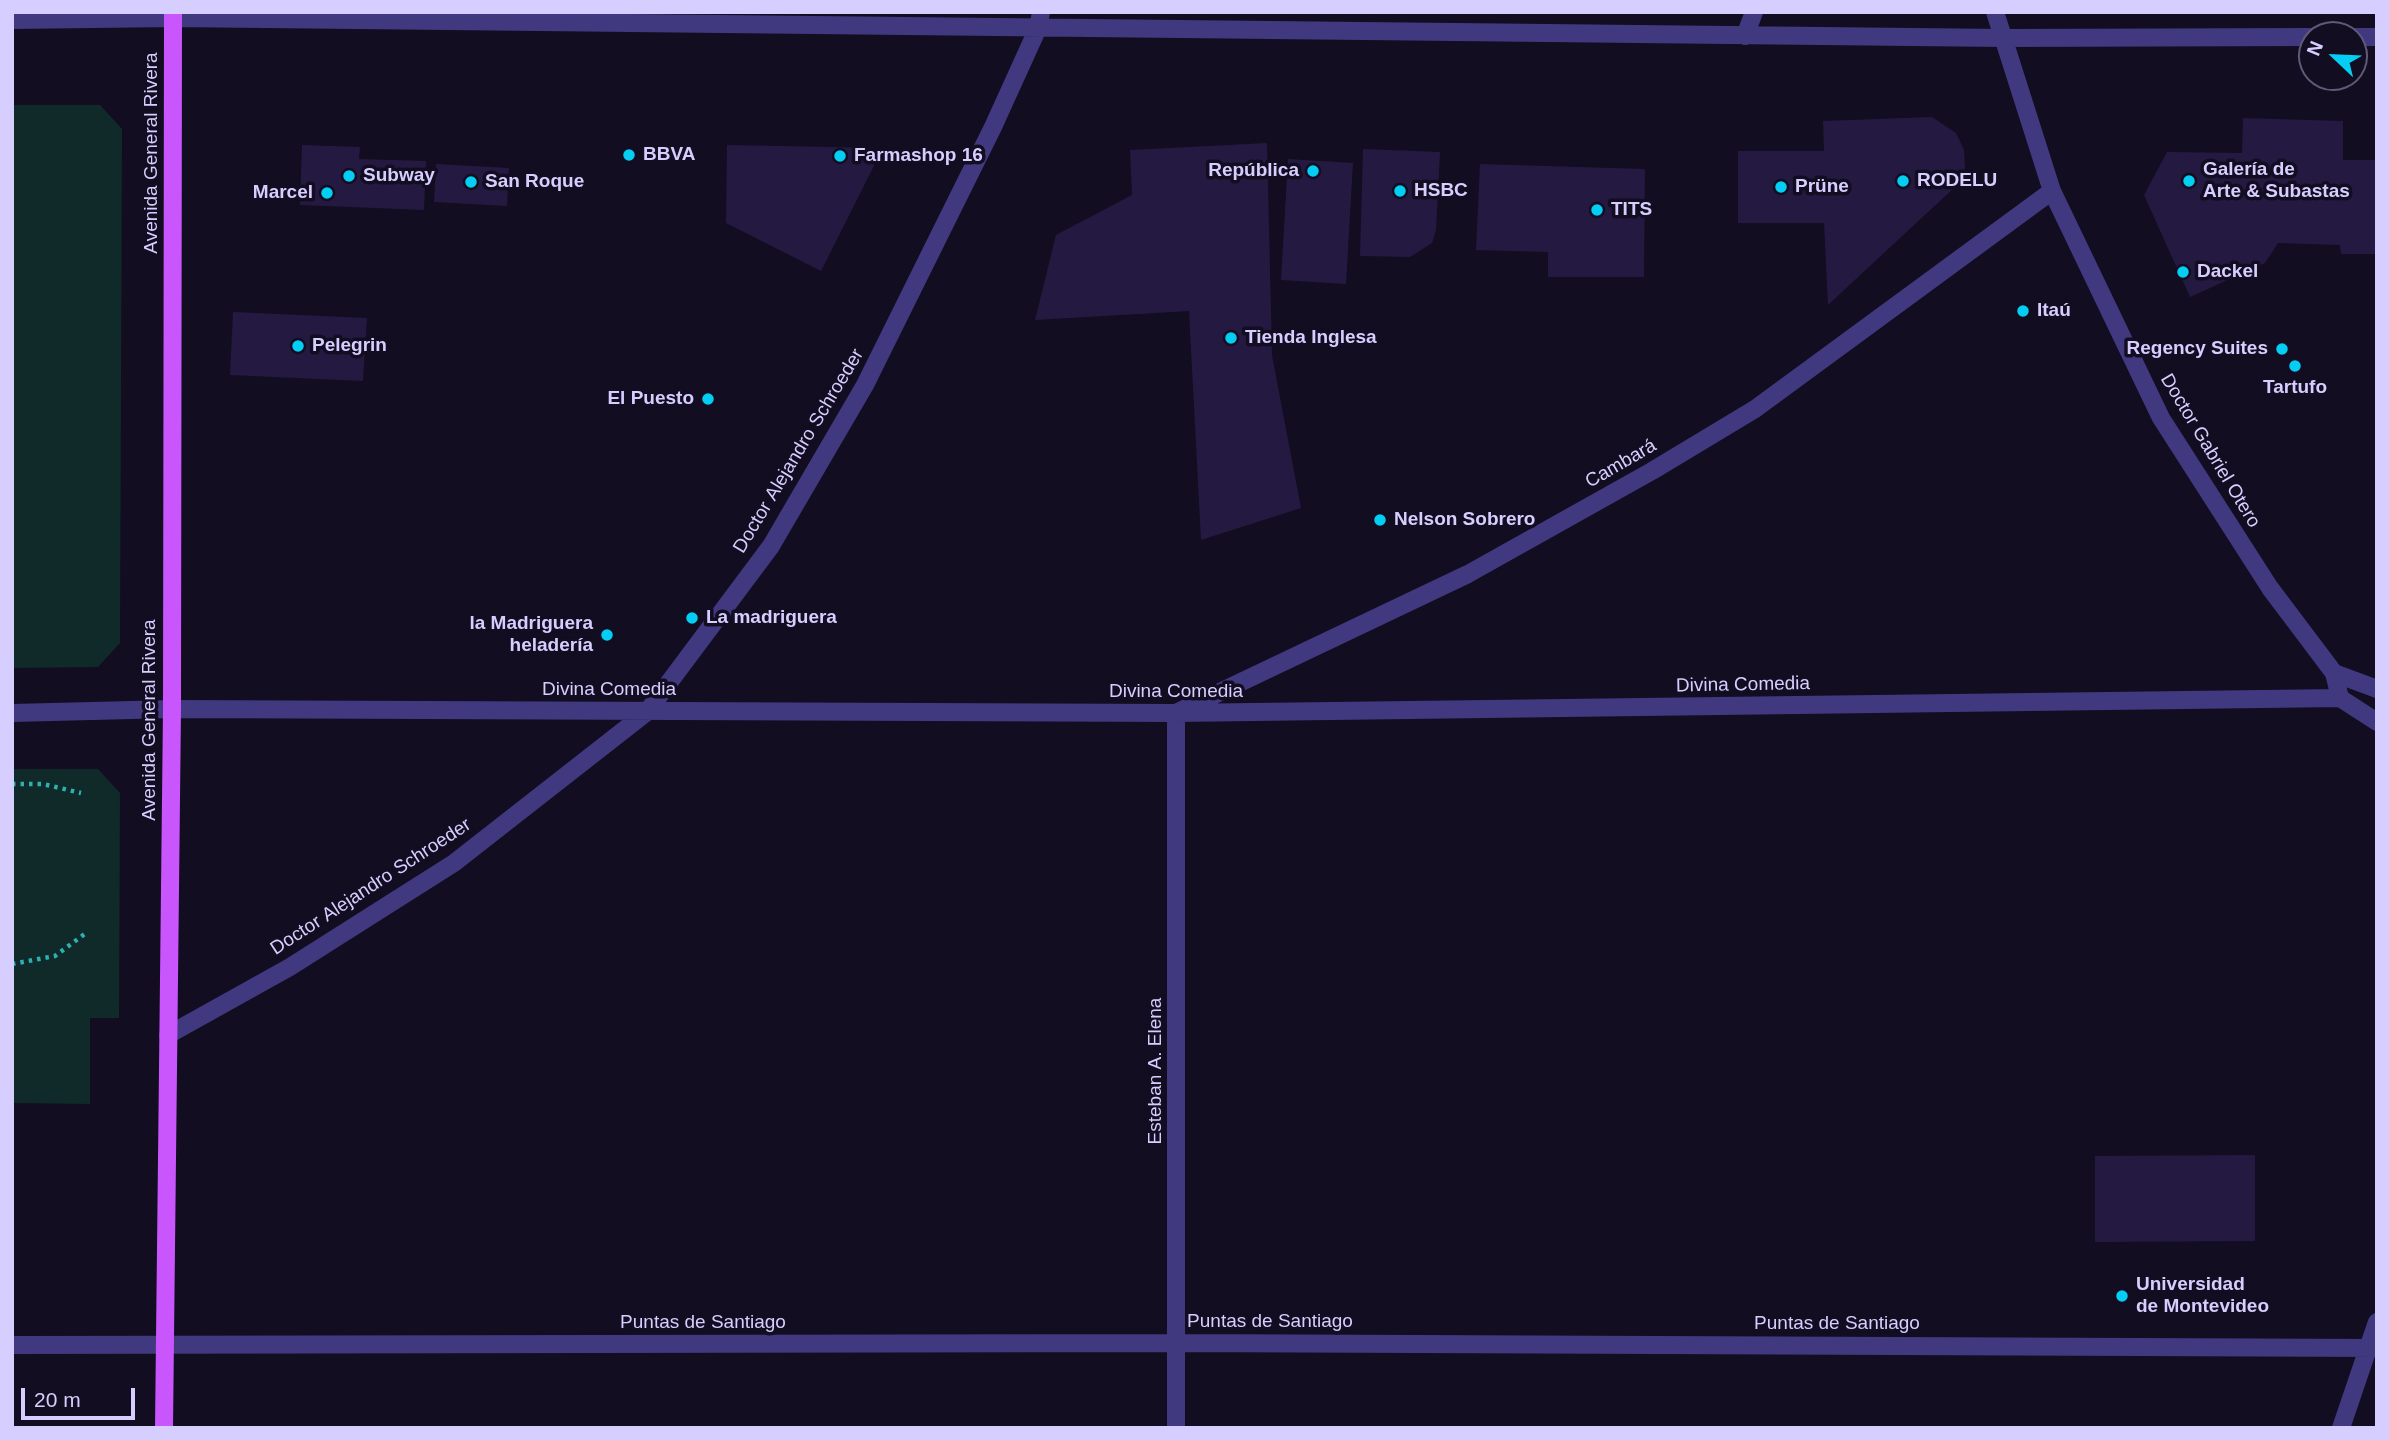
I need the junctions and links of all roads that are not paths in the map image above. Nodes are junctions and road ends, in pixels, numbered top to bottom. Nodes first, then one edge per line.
1 (1754, 12) edge
2 (1995, 12) edge
3 (173, 15) edge
4 (625, 18) edge
5 (12, 20) edge
6 (1040, 20) edge
7 (1745, 36) junction
8 (2298, 37) edge
9 (2004, 38) junction
10 (2052, 191) junction
11 (2334, 673) junction
12 (2377, 689) edge
13 (2340, 698) junction
14 (172, 709) junction
15 (647, 712) junction
16 (12, 713) edge
17 (1176, 713) junction
18 (2377, 722) edge
19 (168, 1035) junction
20 (2377, 1322) edge
21 (1178, 1343) junction
22 (12, 1345) edge
23 (163, 1346) junction
24 (2372, 1348) edge
25 (164, 1428) edge
26 (1176, 1428) edge
27 (2341, 1428) edge

1 - 7 street
2 - 9 street, Doctor Gabriel Otero
3 - 4 street
3 - 5 street
3 - 14 main road, Avenida General Rivera
4 - 6 street
6 - 7 street
6 - 15 street, Doctor Alejandro Schroeder
7 - 9 street
8 - 9 street
9 - 10 street, Doctor Gabriel Otero
10 - 11 street, Doctor Gabriel Otero
10 - 17 street, Cambará
11 - 12 street
11 - 13 street, Doctor Gabriel Otero
13 - 17 street, Divina Comedia
13 - 18 street
14 - 15 street, Divina Comedia
14 - 16 street, Divina Comedia
14 - 19 main road, Avenida General Rivera
15 - 17 street, Divina Comedia
15 - 19 street, Doctor Alejandro Schroeder
17 - 21 street, Esteban A. Elena
19 - 23 main road, Avenida General Rivera
20 - 24 street
21 - 23 street, Puntas de Santiago
21 - 24 street, Puntas de Santiago
21 - 26 street, Esteban A. Elena
22 - 23 street, Puntas de Santiago
23 - 25 main road, Avenida General Rivera
24 - 27 street

